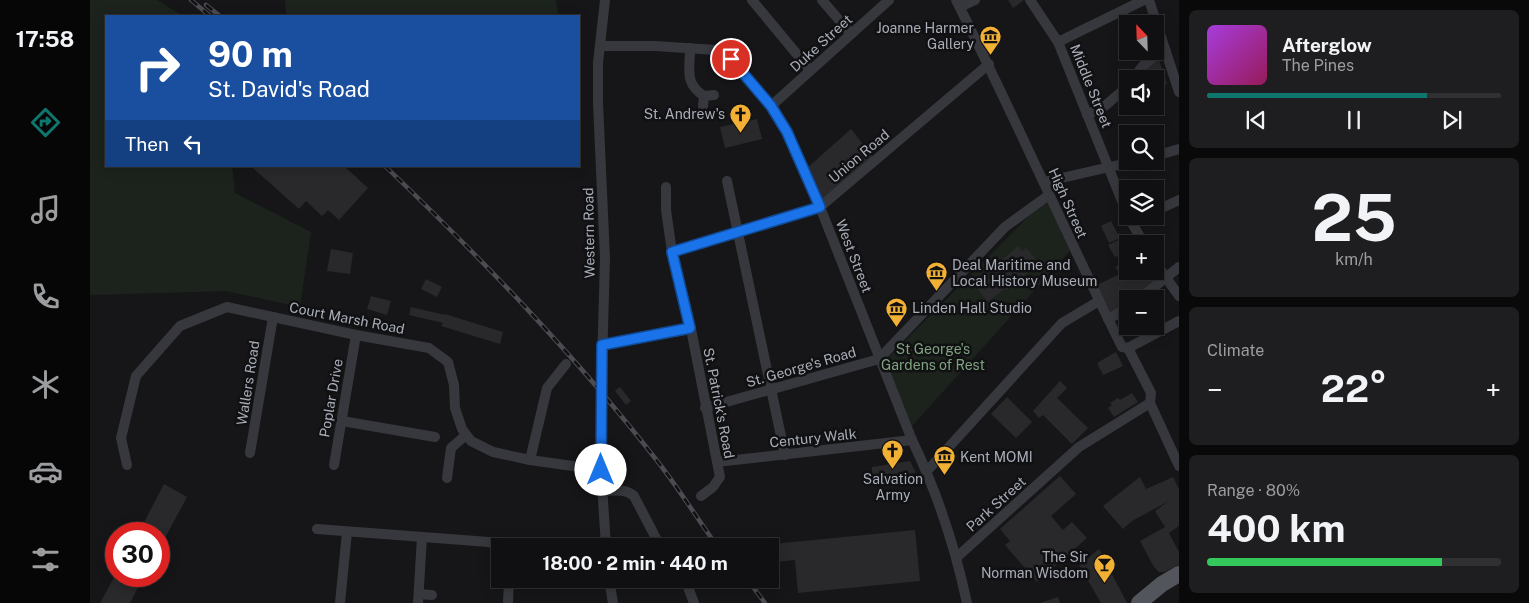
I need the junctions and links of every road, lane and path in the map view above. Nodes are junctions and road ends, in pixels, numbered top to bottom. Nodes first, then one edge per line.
1 (605, 0) edge
2 (752, 0) edge
3 (822, 0) edge
4 (889, 0) edge
5 (975, 0) edge
6 (1030, 0) edge
7 (1144, 0) edge
8 (1149, 0) edge
9 (958, 4) edge
10 (851, 34) junction
11 (1058, 42) junction
12 (601, 46) junction
13 (690, 48) junction
14 (1166, 51) junction
15 (989, 64) junction
16 (810, 70) junction
17 (1138, 70) edge
18 (1179, 92) edge
19 (1119, 94) edge
20 (707, 99) dead end
21 (771, 106) junction
22 (1087, 115) junction
23 (1179, 149) edge
24 (1164, 153) edge
25 (1119, 165) edge
26 (1109, 167) junction
27 (727, 181) dead end
28 (1044, 182) junction
29 (666, 187) dead end
30 (1119, 192) edge
31 (1049, 195) junction
32 (1179, 200) edge
33 (820, 207) junction
34 (1164, 207) edge
35 (739, 232) junction
36 (672, 252) junction
37 (1179, 267) edge
38 (1165, 278) junction
39 (1150, 290) edge
40 (1179, 296) edge
41 (1099, 302) junction
42 (1119, 313) edge
43 (273, 317) junction
44 (1108, 319) junction
45 (1179, 321) edge
46 (690, 328) junction
47 (356, 335) junction
48 (602, 345) junction
49 (1128, 348) junction
50 (879, 359) junction
51 (566, 364) dead end
52 (772, 390) junction
53 (1150, 403) junction
54 (705, 408) junction
55 (342, 421) junction
56 (466, 434) junction
57 (434, 437) dead end
58 (912, 440) junction
59 (250, 453) dead end
60 (785, 455) junction
61 (530, 460) junction
62 (717, 462) junction
63 (127, 465) dead end
64 (334, 465) dead end
65 (1179, 466) edge
66 (601, 470) junction
67 (926, 471) junction
68 (447, 478) dead end
69 (602, 492) junction
70 (701, 496) dead end
71 (317, 529) dead end
72 (347, 532) junction
73 (422, 537) junction
74 (605, 538) edge
75 (656, 538) edge
76 (491, 543) edge
77 (957, 557) junction
78 (1179, 574) edge
79 (509, 588) edge
80 (610, 588) edge
81 (689, 588) edge
82 (432, 595) dead end
83 (418, 598) edge
84 (340, 603) edge
85 (508, 603) edge
86 (613, 603) edge
87 (694, 603) edge
88 (967, 603) edge
89 (1139, 603) edge

1 - 12 street, Western Road
2 - 16 street
3 - 10 street
4 - 10 street, Duke Street
5 - 9 street
6 - 11 street, Middle Street
7 - 11 street
8 - 14 street
9 - 15 street, High Street
10 - 16 street, Duke Street
11 - 22 street, Middle Street
12 - 13 street, West Street
12 - 48 street, Western Road
13 - 20 street
13 - 21 street, West Street
14 - 17 street
14 - 18 street
15 - 28 street, High Street
15 - 33 street, Union Road
16 - 21 street, Duke Street
19 - 22 street
21 - 33 street, West Street
22 - 26 street, Middle Street
23 - 24 street
25 - 26 street
26 - 28 street
26 - 30 street, Middle Street
27 - 35 street
28 - 31 street, High Street
29 - 36 street, St. Patrick's Road
31 - 41 street, High Street
31 - 50 street, St. George's Road
32 - 34 street
33 - 35 street, Union Road
33 - 50 street, West Street
35 - 36 street, Union Road
35 - 52 street
36 - 46 street, St. Patrick's Road
37 - 38 street
38 - 39 street
38 - 40 street
41 - 44 street, High Street
41 - 67 street
42 - 44 street
43 - 47 street, Court Marsh Road
43 - 59 street, Wallers Road
43 - 63 street, Court Marsh Road
44 - 49 street, High Street
45 - 49 street
46 - 48 street
46 - 54 street, St. Patrick's Road
47 - 55 street, Poplar Drive
47 - 56 street, Court Marsh Road
48 - 66 street, Western Road
49 - 53 street, High Street
50 - 52 street, St. George's Road
50 - 58 street, West Street
51 - 61 street
52 - 54 street, St. George's Road
52 - 60 street
53 - 65 street, High Street
53 - 77 street, Park Street
54 - 62 street, St. Patrick's Road
55 - 57 street
55 - 64 street, Poplar Drive
56 - 61 street
56 - 68 street
58 - 60 street, Century Walk
58 - 67 street, West Street
60 - 62 street, Century Walk
61 - 66 street
62 - 70 street, St. Patrick's Road
66 - 69 street, Western Road
67 - 77 street, West Street
69 - 74 street, Western Road
69 - 75 street
71 - 72 street
72 - 73 street
72 - 84 street
73 - 76 street
73 - 83 street
77 - 88 street, West Street
78 - 89 main road
79 - 85 street
80 - 86 street
81 - 87 street
82 - 83 street

